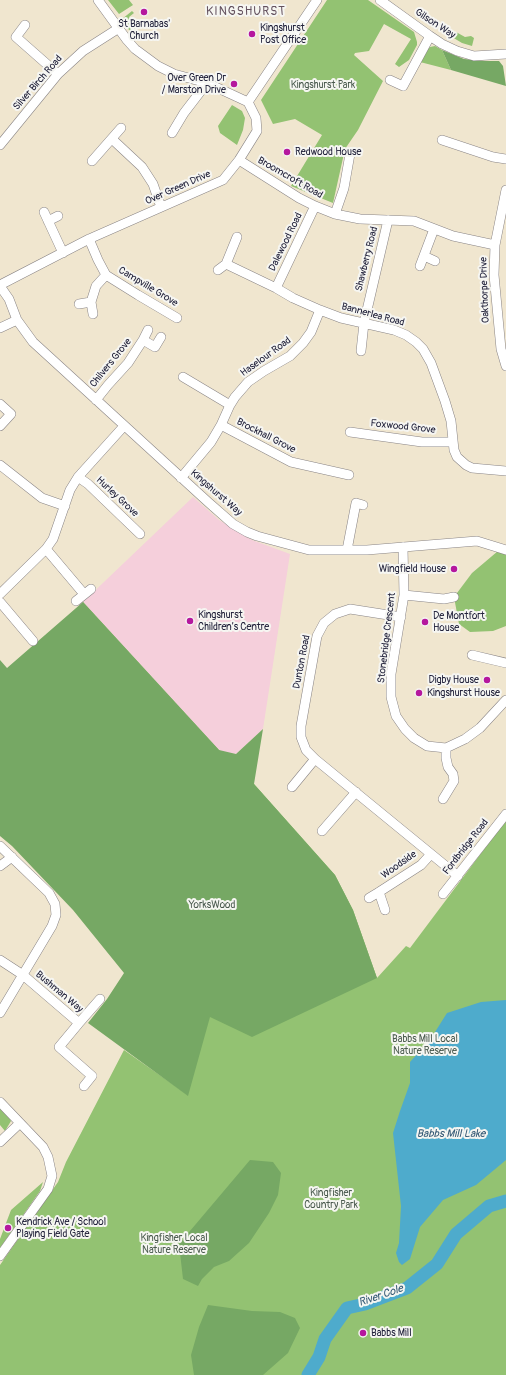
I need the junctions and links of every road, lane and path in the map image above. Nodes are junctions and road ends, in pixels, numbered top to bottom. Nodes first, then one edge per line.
1 (98, 0) edge
2 (316, 0) edge
3 (380, 0) edge
4 (25, 25) dead end
5 (119, 28) junction
6 (430, 36) junction
7 (506, 54) edge
8 (506, 57) edge
9 (58, 74) junction
10 (390, 80) dead end
11 (207, 83) junction
12 (248, 102) junction
13 (121, 128) dead end
14 (172, 133) dead end
15 (112, 140) junction
16 (442, 140) dead end
17 (0, 145) edge
18 (350, 154) dead end
19 (506, 159) edge
20 (239, 160) junction
21 (92, 161) dead end
22 (506, 190) edge
23 (315, 206) junction
24 (161, 207) junction
25 (44, 212) dead end
26 (335, 214) junction
27 (58, 216) dead end
28 (388, 220) junction
29 (48, 221) junction
30 (434, 229) junction
31 (89, 239) junction
32 (234, 240) dead end
33 (495, 245) junction
34 (63, 253) junction
35 (424, 256) junction
36 (435, 261) dead end
37 (226, 264) junction
38 (420, 266) dead end
39 (218, 270) dead end
40 (106, 275) junction
41 (0, 285) edge
42 (276, 288) junction
43 (91, 302) junction
44 (79, 304) dead end
45 (320, 310) junction
46 (92, 314) dead end
47 (178, 318) dead end
48 (17, 320) junction
49 (364, 323) junction
50 (0, 328) edge
51 (148, 330) dead end
52 (161, 337) dead end
53 (143, 340) junction
54 (361, 351) dead end
55 (506, 366) edge
56 (184, 377) dead end
57 (96, 400) junction
58 (0, 404) edge
59 (230, 404) junction
60 (221, 425) junction
61 (0, 426) edge
62 (124, 426) junction
63 (350, 432) dead end
64 (453, 442) junction
65 (0, 465) edge
66 (506, 471) edge
67 (349, 475) dead end
68 (78, 477) junction
69 (181, 478) junction
70 (363, 504) dead end
71 (65, 506) junction
72 (140, 534) dead end
73 (403, 547) junction
74 (46, 548) junction
75 (506, 549) edge
76 (347, 550) junction
77 (0, 594) edge
78 (404, 595) junction
79 (454, 597) dead end
80 (76, 601) dead end
81 (0, 602) edge
82 (401, 617) junction
83 (33, 641) dead end
84 (472, 655) dead end
85 (506, 663) edge
86 (506, 700) edge
87 (446, 748) junction
88 (315, 758) junction
89 (292, 787) dead end
90 (356, 792) junction
91 (443, 799) dead end
92 (506, 814) edge
93 (322, 831) dead end
94 (0, 846) edge
95 (431, 854) junction
96 (12, 856) junction
97 (0, 866) edge
98 (458, 876) junction
99 (379, 892) junction
100 (443, 894) dead end
101 (369, 898) dead end
102 (385, 910) dead end
103 (0, 960) edge
104 (23, 975) junction
105 (100, 999) dead end
106 (0, 1013) edge
107 (79, 1023) junction
108 (84, 1086) dead end
109 (0, 1102) edge
110 (20, 1123) junction
111 (0, 1142) edge
112 (0, 1256) edge

1 - 5 street
2 - 12 street
3 - 6 street, Gilson Way
4 - 9 street
5 - 9 street, Silver Birch Road
5 - 11 street
6 - 7 street, Gilson Way
6 - 10 street
7 - 8 street
9 - 17 street, Silver Birch Road
11 - 12 street
11 - 14 street
12 - 20 street, Over Green Drive
13 - 15 street
15 - 21 street
15 - 24 street
16 - 19 street
18 - 26 street
20 - 23 street, Broomcroft Road
20 - 24 street, Over Green Drive
22 - 33 street, Oakthorpe Drive
23 - 26 street, Broomcroft Road
23 - 42 street, Dalewood Road
24 - 31 street, Over Green Drive
25 - 29 street
26 - 28 street, Broomcroft Road
27 - 29 street
28 - 30 street, Broomcroft Road
28 - 49 street, Shawberry Road
29 - 34 street
30 - 33 street, Broomcroft Road
30 - 35 street
31 - 34 street, Over Green Drive
31 - 40 street, Campville Grove
32 - 37 street
33 - 55 street, Oakthorpe Drive
34 - 41 street, Over Green Drive
35 - 36 street
35 - 38 street
37 - 39 street
37 - 42 street, Bannerlea Road
40 - 43 street, Campville Grove
40 - 47 street, Campville Grove
41 - 48 street, Kingshurst Way
42 - 45 street, Bannerlea Road
43 - 44 street
43 - 46 street, Campville Grove
45 - 49 street, Bannerlea Road
45 - 59 street, Haselour Road
48 - 50 street
48 - 57 street, Kingshurst Way
49 - 54 street, Shawberry Road
49 - 64 street, Bannerlea Road
51 - 53 street, Chilvers Grove
52 - 53 street, Chilvers Grove
53 - 57 street, Chilvers Grove
56 - 59 street
57 - 62 street, Kingshurst Way
58 - 61 street
59 - 60 street, Haselour Road
60 - 67 street, Brockhall Grove
60 - 69 street, Haselour Road
62 - 68 street
62 - 69 street, Kingshurst Way
63 - 64 street, Foxwood Grove
64 - 66 street, Bannerlea Road
65 - 71 street
68 - 71 street
68 - 72 street, Hurley Grove
69 - 76 street, Kingshurst Way
70 - 76 street
71 - 74 street
73 - 75 street, Kingshurst Way
73 - 76 street, Kingshurst Way
73 - 78 street, Stonebridge Crescent
74 - 77 street
74 - 80 street
78 - 79 street
78 - 82 street, Stonebridge Crescent
81 - 83 street
82 - 87 street, Stonebridge Crescent
82 - 88 street, Dunton Road
84 - 85 street
86 - 87 street, Stonebridge Crescent
87 - 91 street
88 - 89 street
88 - 90 street, Dunton Road
90 - 93 street
90 - 95 street, Dunton Road
92 - 98 street, Fordbridge Road
94 - 96 street
95 - 98 street, Dunton Road
95 - 99 street, Woodside
96 - 97 street
96 - 104 street
98 - 100 street, Fordbridge Road
99 - 101 street, Woodside
99 - 102 street, Woodside
103 - 104 street, Bushman Way
104 - 106 street
104 - 107 street, Bushman Way
105 - 107 street, Bushman Way
107 - 108 street
109 - 110 street
110 - 111 street
110 - 112 street

